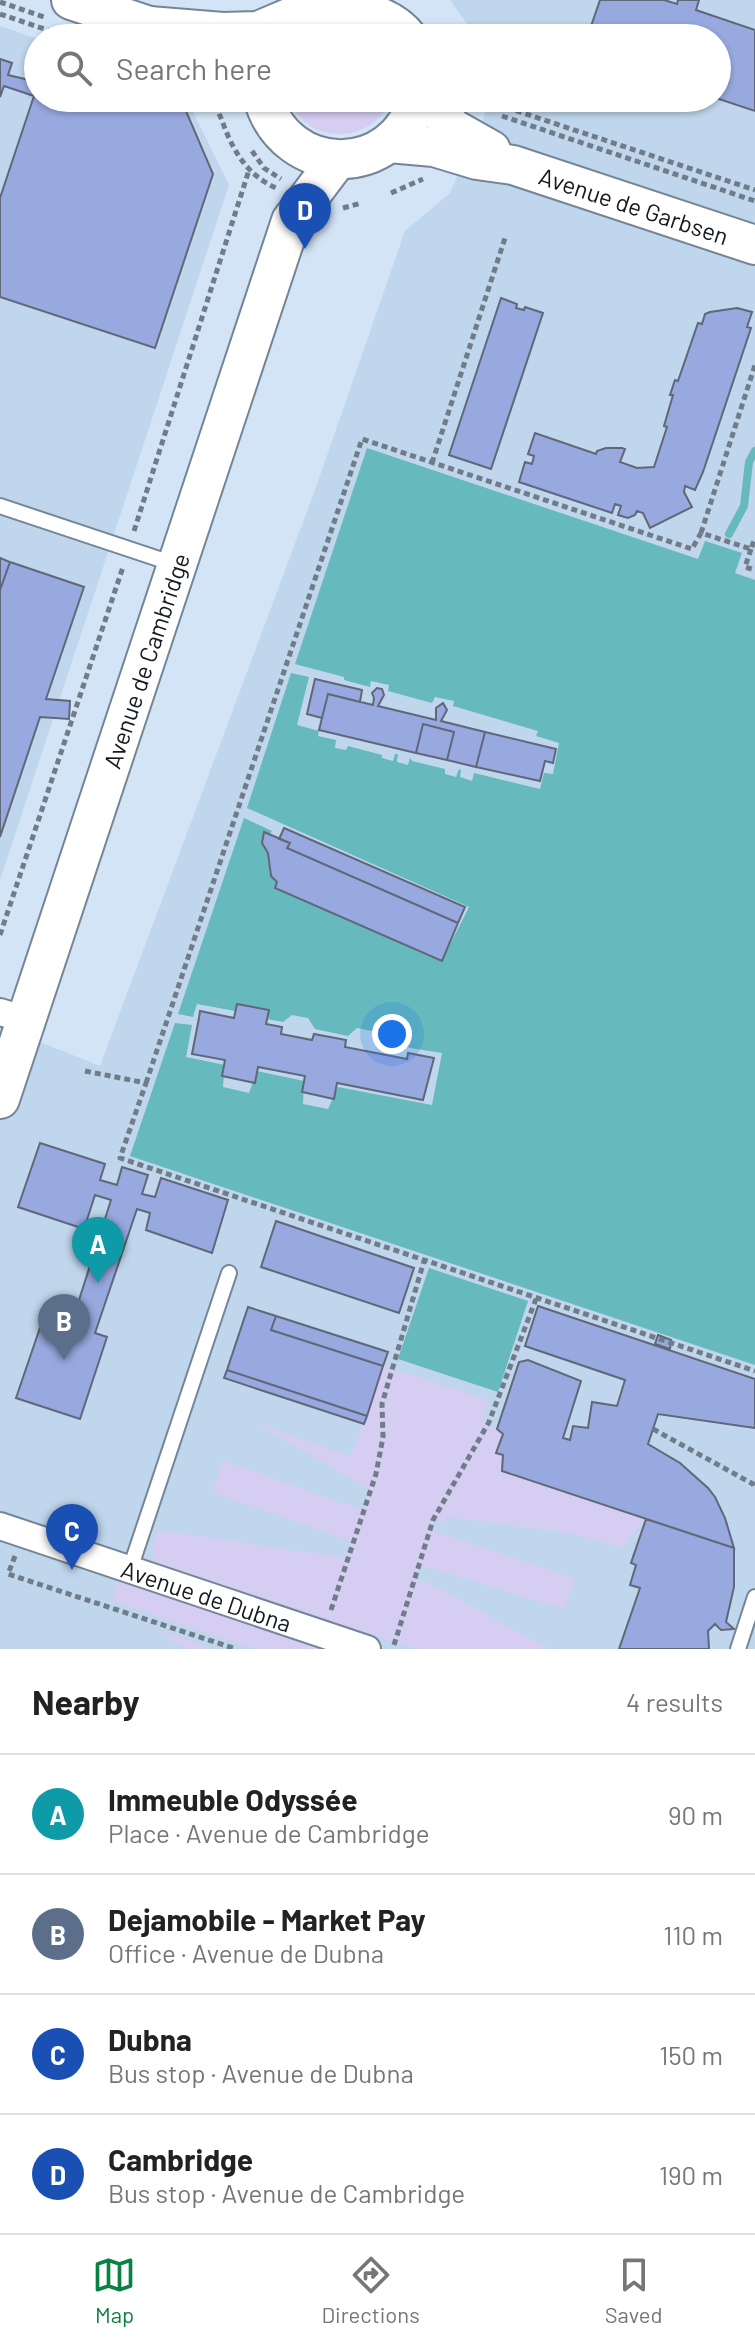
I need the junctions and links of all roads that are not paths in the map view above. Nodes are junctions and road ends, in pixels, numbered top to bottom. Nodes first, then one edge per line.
1 (71, 0) edge
2 (300, 15) edge
3 (396, 19) edge
4 (138, 24) edge
5 (276, 24) edge
6 (269, 112) edge
7 (413, 112) edge
8 (440, 112) edge
9 (285, 138) junction
10 (389, 143) junction
11 (337, 160) junction
12 (513, 165) junction
13 (284, 204) junction
14 (755, 245) edge
15 (0, 506) edge
16 (177, 565) junction
17 (13, 1016) edge
18 (0, 1099) edge
19 (229, 1273) dead end
20 (11, 1529) edge
21 (130, 1569) junction
22 (755, 1597) edge
23 (367, 1649) edge
24 (738, 1649) edge

1 - 4 street
2 - 3 street
2 - 5 street
6 - 9 street
7 - 10 street
8 - 12 street, Avenue de Garbsen
9 - 11 street, Avenue de Garbsen
9 - 13 street, Avenue de Cambridge
10 - 11 street, Avenue de Garbsen
10 - 12 street, Avenue de Garbsen
11 - 13 street, Avenue de Cambridge
12 - 14 street, Avenue de Garbsen
13 - 16 street, Avenue de Cambridge
15 - 16 lane
16 - 17 street, Avenue de Cambridge
17 - 18 street, Avenue de Cambridge
19 - 21 lane
20 - 21 street, Avenue de Dubna
21 - 23 street, Avenue de Dubna
22 - 24 lane

